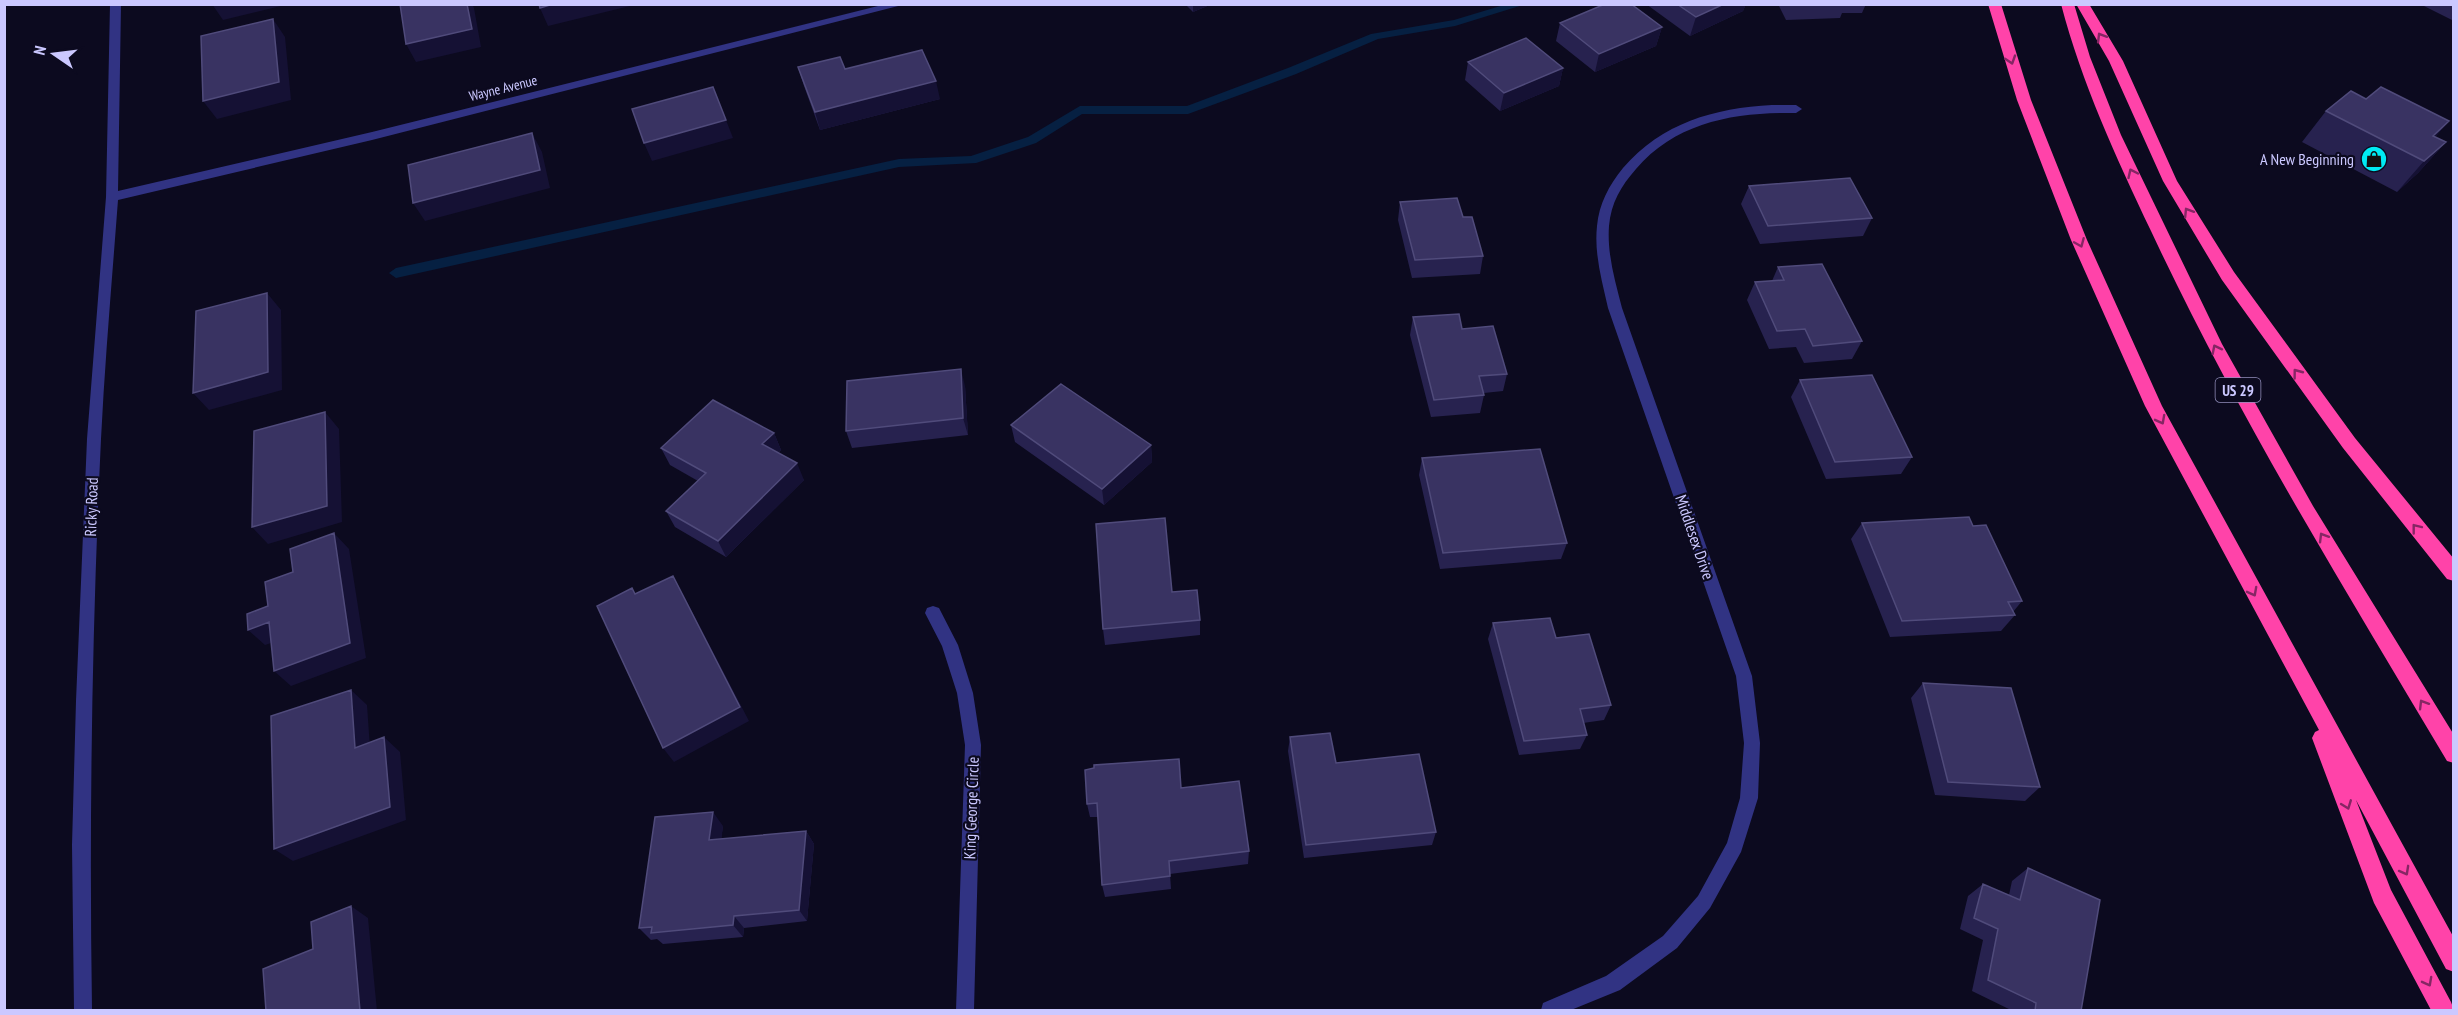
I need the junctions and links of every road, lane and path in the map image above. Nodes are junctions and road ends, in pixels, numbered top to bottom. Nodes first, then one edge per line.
1 (116, 4) edge
2 (900, 4) edge
3 (1994, 4) edge
4 (2067, 4) edge
5 (2082, 4) edge
6 (1796, 109) dead end
7 (112, 196) junction
8 (2454, 573) edge
9 (933, 613) dead end
10 (2296, 672) junction
11 (2454, 754) edge
12 (2454, 961) edge
13 (83, 1011) edge
14 (965, 1011) edge
15 (1550, 1011) edge
16 (2443, 1011) edge

1 - 7 street, Ricky Road
2 - 7 street, Wayne Avenue
3 -> 10 highway
11 -> 4 highway, US 29
8 -> 5 highway
6 - 15 street, Middlesex Drive
7 - 13 street, Ricky Road
9 - 14 street, King George Circle
10 -> 12 highway
10 -> 16 highway

